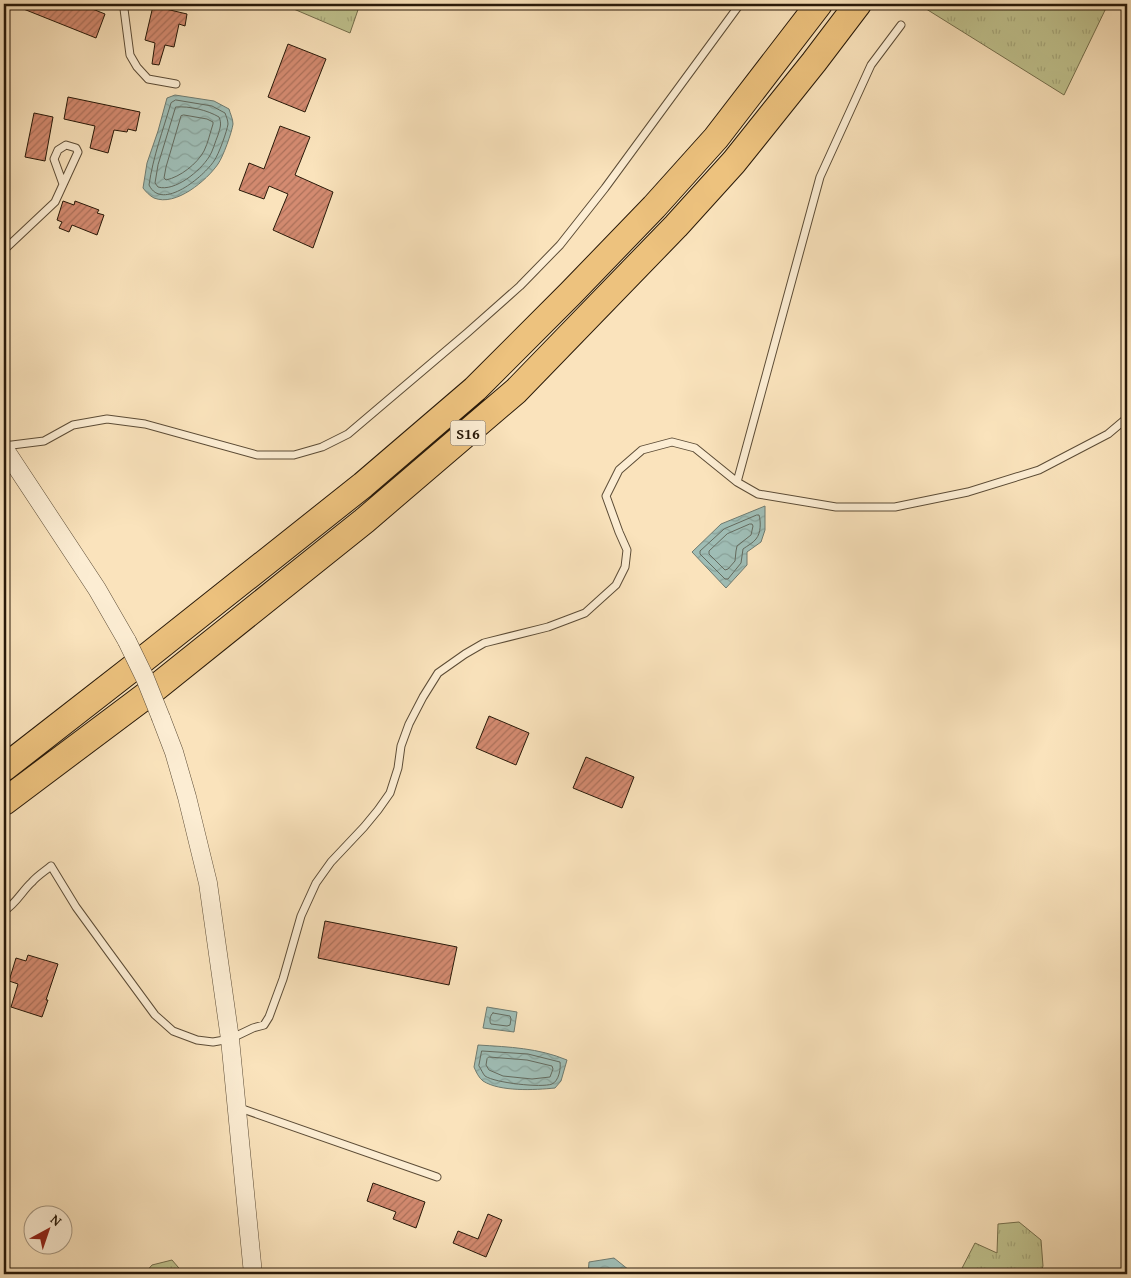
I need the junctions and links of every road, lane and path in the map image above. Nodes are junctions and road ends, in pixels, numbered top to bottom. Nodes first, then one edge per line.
1 (122, 4) edge
2 (740, 4) edge
3 (819, 4) edge
4 (858, 4) edge
5 (900, 24) dead end
6 (176, 84) dead end
7 (63, 184) junction
8 (4, 250) edge
9 (1127, 418) edge
10 (4, 447) edge
11 (737, 482) junction
12 (4, 768) edge
13 (4, 802) edge
14 (4, 911) edge
15 (230, 1039) junction
16 (237, 1107) junction
17 (437, 1177) dead end
18 (253, 1274) edge

1 - 6 lane
2 - 10 lane
3 - 12 highway, S16
4 - 13 highway, S16
5 - 11 lane
7 - 7 lane
7 - 8 lane
9 - 11 lane
10 - 15 street, bridge
11 - 15 lane
14 - 15 lane
15 - 16 street
16 - 17 lane
16 - 18 street

